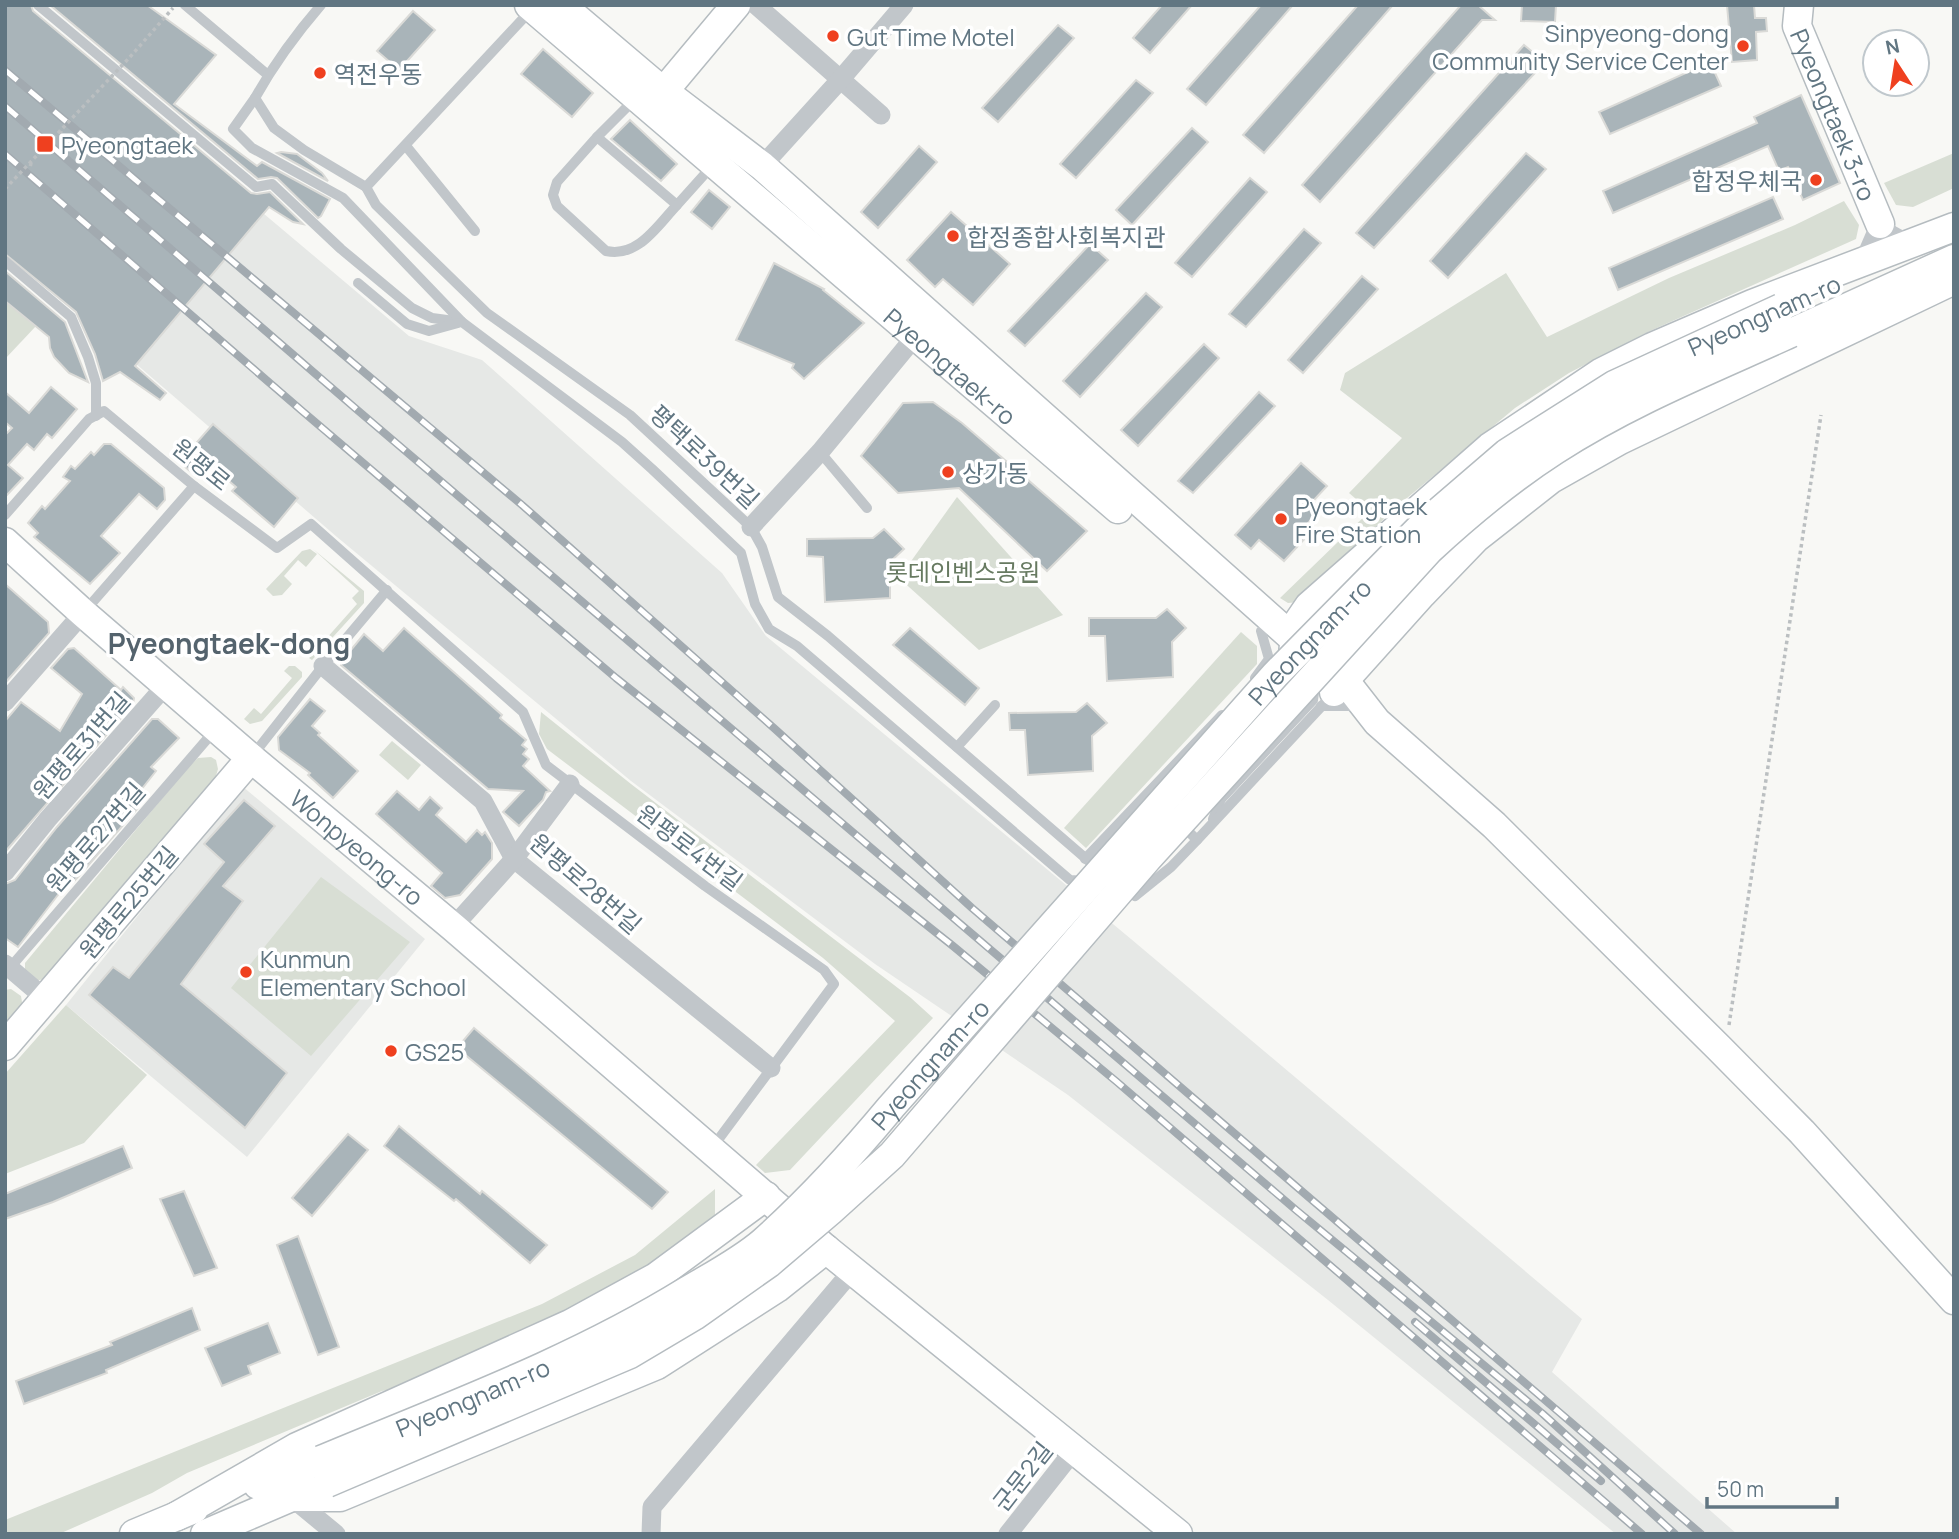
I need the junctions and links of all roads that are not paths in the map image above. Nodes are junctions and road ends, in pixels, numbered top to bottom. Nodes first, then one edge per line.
1 (38, 5) edge
2 (186, 5) edge
3 (321, 5) edge
4 (561, 5) edge
5 (720, 5) edge
6 (736, 5) edge
7 (756, 5) edge
8 (904, 5) edge
9 (1799, 5) edge
10 (531, 7) edge
11 (268, 75) junction
12 (840, 80) junction
13 (651, 91) junction
14 (255, 98) junction
15 (881, 115) dead end
16 (597, 137) junction
17 (406, 146) junction
18 (723, 152) junction
19 (752, 177) junction
20 (366, 187) junction
21 (677, 205) junction
22 (1880, 224) junction
23 (1954, 229) edge
24 (475, 231) dead end
25 (1908, 244) junction
26 (1954, 259) edge
27 (5, 261) edge
28 (1864, 261) junction
29 (1954, 280) edge
30 (358, 283) dead end
31 (1786, 320) junction
32 (462, 322) junction
33 (923, 327) junction
34 (96, 416) junction
35 (820, 452) junction
36 (194, 486) junction
37 (867, 508) dead end
38 (5, 515) edge
39 (751, 527) junction
40 (5, 542) edge
41 (387, 590) junction
42 (1309, 606) junction
43 (83, 613) junction
44 (1259, 618) junction
45 (1298, 649) junction
46 (323, 666) junction
47 (167, 684) junction
48 (1247, 689) dead end
49 (1333, 693) junction
50 (5, 702) edge
51 (995, 705) dead end
52 (1231, 705) dead end
53 (1216, 720) junction
54 (217, 727) junction
55 (957, 747) junction
56 (251, 758) junction
57 (570, 783) junction
58 (1157, 802) junction
59 (1211, 826) junction
60 (1197, 840) junction
61 (514, 859) junction
62 (1085, 859) junction
63 (1097, 868) junction
64 (5, 872) edge
65 (1107, 875) dead end
66 (1116, 882) dead end
67 (453, 927) junction
68 (7, 968) edge
69 (46, 999) junction
70 (5, 1046) edge
71 (771, 1068) junction
72 (710, 1150) junction
73 (765, 1196) junction
74 (723, 1228) junction
75 (827, 1249) junction
76 (852, 1270) junction
77 (777, 1288) junction
78 (1954, 1300) edge
79 (1074, 1449) junction
80 (324, 1471) junction
81 (291, 1497) junction
82 (177, 1516) junction
83 (134, 1534) edge
84 (205, 1534) edge
85 (336, 1534) edge
86 (650, 1534) edge
87 (1008, 1534) edge
88 (1178, 1534) edge

1 - 32 lane
2 - 11 lane
3 - 11 lane
4 - 13 main road, Pyeongtaek-ro
5 - 13 main road
6 - 13 main road
7 - 12 street
8 - 12 street
9 - 22 main road, Pyeongtaek 3-ro
10 - 13 main road, Pyeongtaek-ro
10 - 17 lane
11 - 14 lane
12 - 15 street
12 - 19 street
13 - 16 lane
13 - 18 main road, Pyeongtaek-ro
14 - 20 lane, 평택로39번길
14 - 32 lane
16 - 21 lane
16 - 21 lane
17 - 20 lane
17 - 24 lane
18 - 19 main road, Pyeongtaek-ro
18 - 21 lane
19 - 33 main road, Pyeongtaek-ro
20 - 39 lane, 평택로39번길
22 - 25 street
22 - 28 street
23 - 25 main road
23 - 31 main road, Pyeongnam-ro
25 - 28 main road
26 - 31 main road, Pyeongnam-ro
27 - 34 lane
28 - 42 main road
29 - 49 main road
30 - 32 lane
31 - 80 main road, Pyeongnam-ro, bridge
32 - 63 lane
33 - 35 street
33 - 44 main road, Pyeongtaek-ro
34 - 36 lane, 원평로
34 - 38 lane
35 - 37 lane
35 - 39 street
36 - 41 lane, 원평로
36 - 43 lane
39 - 55 lane, 평택로39번길
40 - 43 main road, Wonpyeong-ro
41 - 46 lane
41 - 57 lane, 원평로4번길
42 - 44 main road
42 - 45 main road
43 - 47 main road, Wonpyeong-ro
43 - 50 street
44 - 45 main road, Pyeongtaek-ro
44 - 48 lane
45 - 49 main road, Pyeongtaek-ro
46 - 56 lane
46 - 61 street, 원평로28번길
47 - 54 main road, Wonpyeong-ro
47 - 64 street, 원평로31번길
49 - 59 lane
49 - 59 lane
49 - 78 main road, Pyeongtaek-ro
51 - 55 lane
52 - 53 lane
53 - 58 lane
53 - 62 lane
54 - 56 main road, Wonpyeong-ro
54 - 68 lane, 원평로27번길
55 - 62 lane, 평택로39번길
56 - 67 main road, Wonpyeong-ro
56 - 69 main road, 원평로25번길
57 - 61 street
57 - 71 lane, 원평로4번길
58 - 60 lane
58 - 63 lane
59 - 60 lane
60 - 66 lane
61 - 67 street
61 - 71 street, 원평로28번길
62 - 63 lane, 평택로39번길
63 - 65 lane, 평택로39번길
67 - 72 main road, Wonpyeong-ro
68 - 69 street
69 - 70 main road, 원평로25번길
71 - 72 lane, 원평로4번길
72 - 73 main road
73 - 74 main road
73 - 75 main road
74 - 77 main road
74 - 82 main road
75 - 76 main road
75 - 77 main road
76 - 79 main road
76 - 86 street
77 - 81 main road
79 - 87 street, 군문2길
79 - 88 main road
80 - 81 main road, Pyeongnam-ro
80 - 82 main road, Pyeongnam-ro
81 - 84 main road, Pyeongnam-ro
81 - 85 street
82 - 83 main road, Pyeongnam-ro

